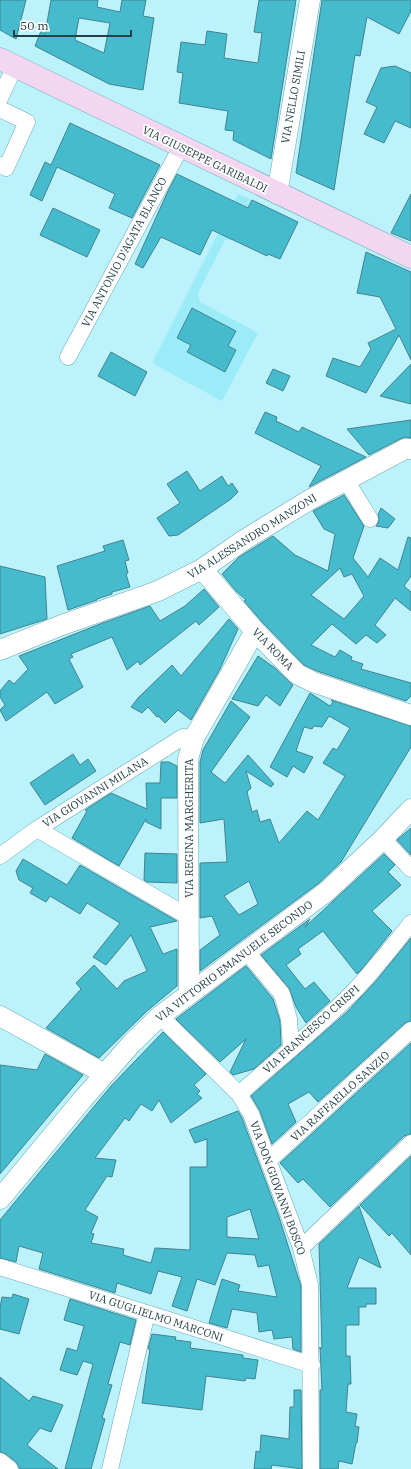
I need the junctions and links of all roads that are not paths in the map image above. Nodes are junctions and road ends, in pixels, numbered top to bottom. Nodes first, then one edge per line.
1 (310, 0) edge
2 (8, 62) edge
3 (0, 98) edge
4 (0, 109) edge
5 (181, 147) junction
6 (0, 165) edge
7 (277, 194) junction
8 (411, 257) edge
9 (68, 357) dead end
10 (411, 450) edge
11 (346, 480) junction
12 (370, 519) dead end
13 (202, 569) junction
14 (255, 632) junction
15 (0, 650) edge
16 (411, 716) edge
17 (194, 738) junction
18 (411, 809) edge
19 (38, 829) junction
20 (383, 839) junction
21 (0, 856) edge
22 (411, 869) edge
23 (189, 917) junction
24 (411, 923) edge
25 (246, 951) junction
26 (189, 993) junction
27 (0, 1016) edge
28 (160, 1016) junction
29 (411, 1030) edge
30 (291, 1048) junction
31 (105, 1074) junction
32 (239, 1094) junction
33 (411, 1144) edge
34 (268, 1161) junction
35 (0, 1199) edge
36 (301, 1248) junction
37 (0, 1267) edge
38 (147, 1313) junction
39 (312, 1365) junction
40 (0, 1461) edge
41 (10, 1469) edge
42 (110, 1469) edge
43 (311, 1469) edge

1 - 7 street, VIA NELLO SIMILI
2 - 3 street
2 - 5 main road, VIA GIUSEPPE GARIBALDI
4 - 6 street
5 - 7 main road, VIA GIUSEPPE GARIBALDI
5 - 9 street, VIA ANTONIO D'AGATA BLANCO
7 - 8 main road, VIA GIUSEPPE GARIBALDI
10 - 11 street, VIA ALESSANDRO MANZONI
11 - 12 street
11 - 13 street, VIA ALESSANDRO MANZONI
13 - 14 street, VIA ROMA
13 - 15 street, VIA ALESSANDRO MANZONI
14 - 16 street, VIA ROMA
14 - 17 street, VIA REGINA MARGHERITA
17 - 19 street, VIA GIOVANNI MILANA
17 - 23 street, VIA REGINA MARGHERITA
18 - 20 street, VIA VITTORIO EMANUELE SECONDO
19 - 21 street, VIA GIOVANNI MILANA
19 - 23 street
20 - 22 street
20 - 25 street, VIA VITTORIO EMANUELE SECONDO
23 - 26 street, VIA REGINA MARGHERITA
24 - 30 street, VIA FRANCESCO CRISPI
25 - 26 street, VIA VITTORIO EMANUELE SECONDO
25 - 30 street
26 - 28 street, VIA VITTORIO EMANUELE SECONDO
27 - 31 street
28 - 31 street, VIA VITTORIO EMANUELE SECONDO
28 - 32 street, VIA DON GIOVANNI BOSCO
29 - 34 street, VIA RAFFAELLO SANZIO
30 - 32 street, VIA FRANCESCO CRISPI
31 - 35 street, VIA VITTORIO EMANUELE SECONDO
32 - 34 street, VIA DON GIOVANNI BOSCO
33 - 36 street
34 - 36 street, VIA DON GIOVANNI BOSCO
36 - 39 street, VIA DON GIOVANNI BOSCO
37 - 38 street, VIA GUGLIELMO MARCONI
38 - 39 street, VIA GUGLIELMO MARCONI
38 - 42 street
39 - 43 street, VIA DON GIOVANNI BOSCO
40 - 41 street

